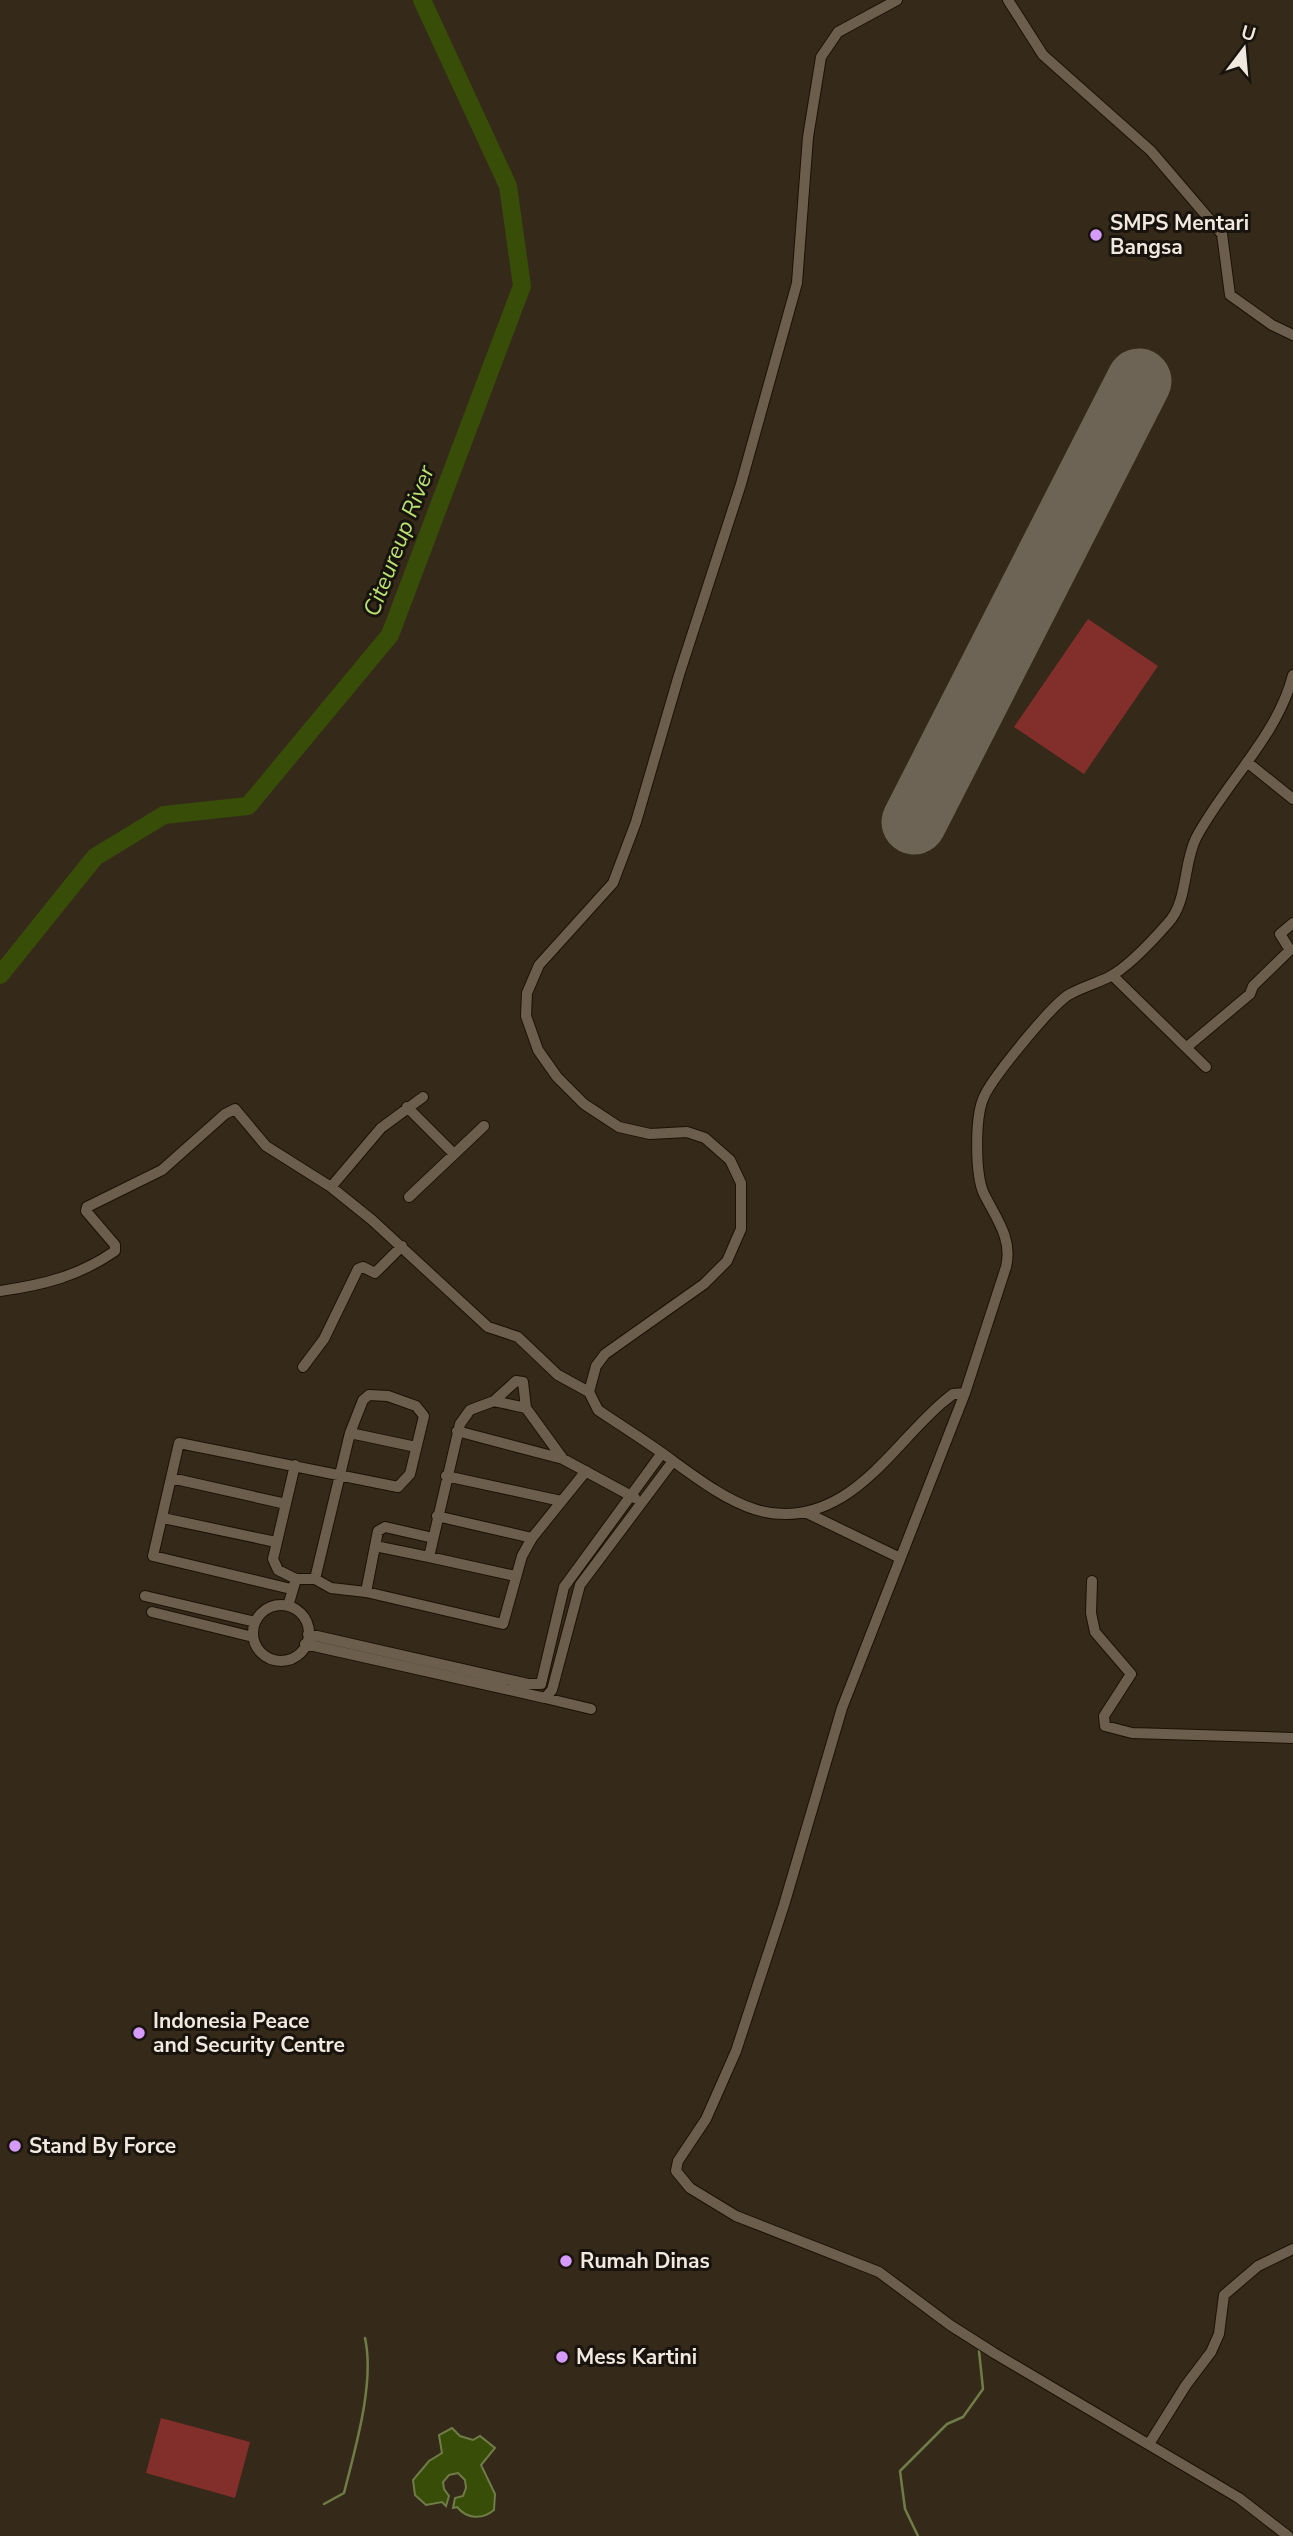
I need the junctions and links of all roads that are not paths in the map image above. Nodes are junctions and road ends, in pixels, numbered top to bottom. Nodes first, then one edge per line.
1 (897, 0) edge
2 (1008, 0) edge
3 (1293, 335) edge
4 (1293, 675) edge
5 (1247, 762) junction
6 (1293, 799) edge
7 (1293, 923) edge
8 (1112, 975) junction
9 (1187, 1047) junction
10 (1206, 1066) dead end
11 (423, 1097) dead end
12 (407, 1107) junction
13 (484, 1126) dead end
14 (453, 1153) junction
15 (331, 1187) junction
16 (409, 1197) dead end
17 (402, 1246) junction
18 (0, 1291) edge
19 (303, 1367) dead end
20 (589, 1392) junction
21 (965, 1393) junction
22 (494, 1401) junction
23 (526, 1408) junction
24 (457, 1430) junction
25 (351, 1433) junction
26 (416, 1447) junction
27 (662, 1453) junction
28 (563, 1459) junction
29 (673, 1461) junction
30 (295, 1465) junction
31 (586, 1471) junction
32 (341, 1476) junction
33 (446, 1476) junction
34 (171, 1478) junction
35 (631, 1495) junction
36 (561, 1501) junction
37 (641, 1503) junction
38 (286, 1504) junction
39 (805, 1511) junction
40 (437, 1516) junction
41 (163, 1518) junction
42 (433, 1538) junction
43 (532, 1538) junction
44 (276, 1542) junction
45 (375, 1546) junction
46 (429, 1557) junction
47 (900, 1558) junction
48 (514, 1576) junction
49 (315, 1579) junction
50 (1092, 1581) dead end
51 (294, 1584) junction
52 (366, 1591) junction
53 (145, 1596) dead end
54 (288, 1606) junction
55 (152, 1612) dead end
56 (255, 1622) junction
57 (253, 1637) junction
58 (307, 1639) junction
59 (545, 1698) junction
60 (591, 1709) dead end
61 (1293, 1738) edge
62 (1293, 2249) edge
63 (1149, 2444) junction
64 (1288, 2536) edge

1 - 20 street
2 - 3 street
4 - 5 street
5 - 6 street
5 - 8 street
7 - 9 street
8 - 9 street
8 - 21 street
9 - 10 street
11 - 12 street
12 - 14 street
12 - 15 street
13 - 14 street
14 - 16 street
15 - 17 street
15 - 18 street
17 - 19 street
17 - 20 street
20 - 27 street
21 - 39 street
21 - 47 street
22 - 23 street
22 - 23 street
22 - 24 street
23 - 28 street
24 - 28 street
24 - 33 street
25 - 26 street
25 - 26 street
25 - 32 street
26 - 32 street
27 - 29 street
27 - 35 street
28 - 31 street
29 - 37 street
29 - 39 street
30 - 32 street
30 - 34 street
30 - 38 street
31 - 35 street
31 - 36 street
32 - 49 street
33 - 36 street
33 - 40 street
34 - 38 street
34 - 41 street
35 - 37 street
35 - 58 street
36 - 43 street
37 - 59 street
38 - 44 street
39 - 47 street
40 - 42 street
40 - 43 street
41 - 44 street
41 - 51 street
42 - 45 street
42 - 46 street
43 - 48 street
44 - 51 street
45 - 46 street
45 - 52 street
46 - 48 street
47 - 63 street
48 - 52 street
49 - 51 street
49 - 52 street
50 - 61 street
51 - 54 street
53 - 56 street
54 - 56 street
54 - 58 street
55 - 57 street
56 - 57 street
57 - 58 street
58 - 59 street
59 - 60 street
62 - 63 street
63 - 64 street

